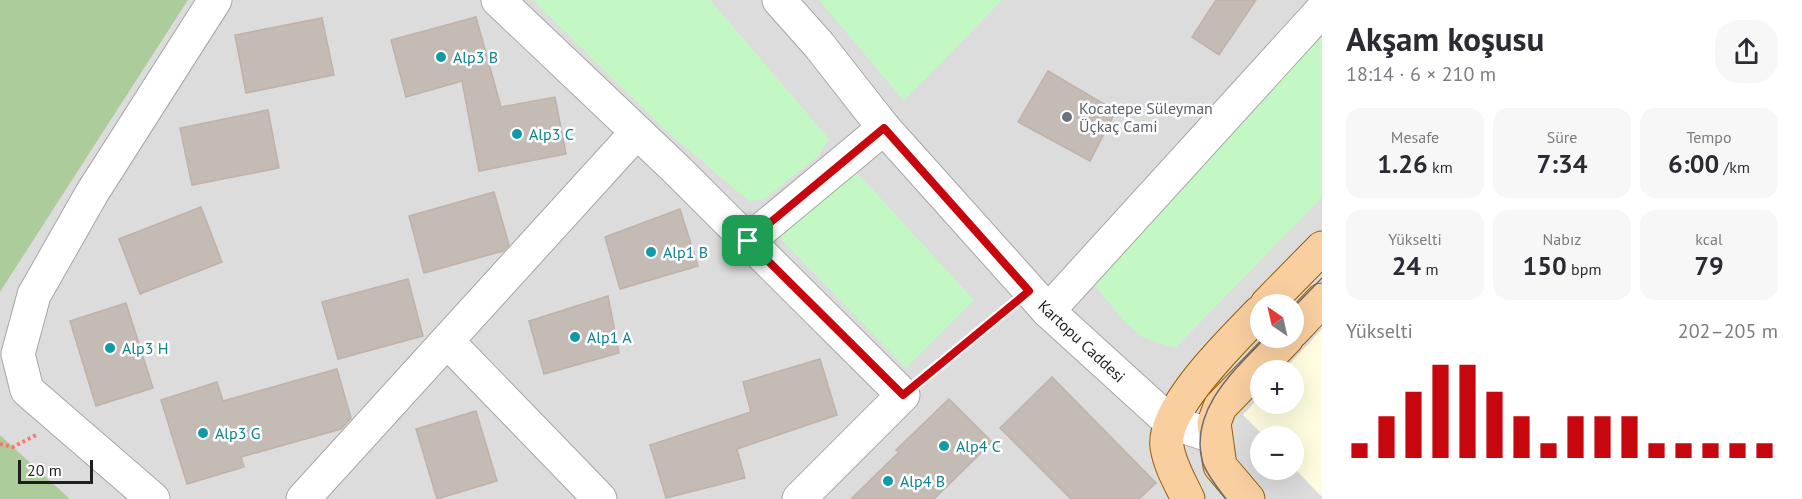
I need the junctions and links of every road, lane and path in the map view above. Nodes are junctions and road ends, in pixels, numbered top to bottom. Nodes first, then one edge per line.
1 (215, 0) edge
2 (498, 0) edge
3 (779, 0) edge
4 (1322, 10) edge
5 (884, 128) junction
6 (636, 133) junction
7 (748, 241) junction
8 (1322, 248) edge
9 (1277, 294) edge
10 (1322, 300) edge
11 (1039, 301) junction
12 (1304, 319) edge
13 (1250, 322) edge
14 (447, 341) junction
15 (1279, 348) edge
16 (903, 395) junction
17 (63, 422) junction
18 (1170, 422) junction
19 (1217, 422) junction
20 (0, 444) edge
21 (153, 499) edge
22 (303, 499) edge
23 (600, 499) edge
24 (799, 499) edge
25 (1188, 499) edge
26 (1248, 499) edge

1 - 17 street
2 - 6 street
3 - 5 street, Kartopu Caddesi
4 - 11 street
5 - 7 street
5 - 11 street, Kartopu Caddesi
6 - 7 street
6 - 14 street
7 - 16 street
8 - 9 main road
10 - 12 main road
11 - 16 path
11 - 18 street, Kartopu Caddesi
13 - 18 main road
14 - 22 street
14 - 23 street
15 - 19 main road
16 - 24 street
17 - 20 path
17 - 21 street
18 - 19 street, Kartopu Caddesi
18 - 25 main road
19 - 26 main road

